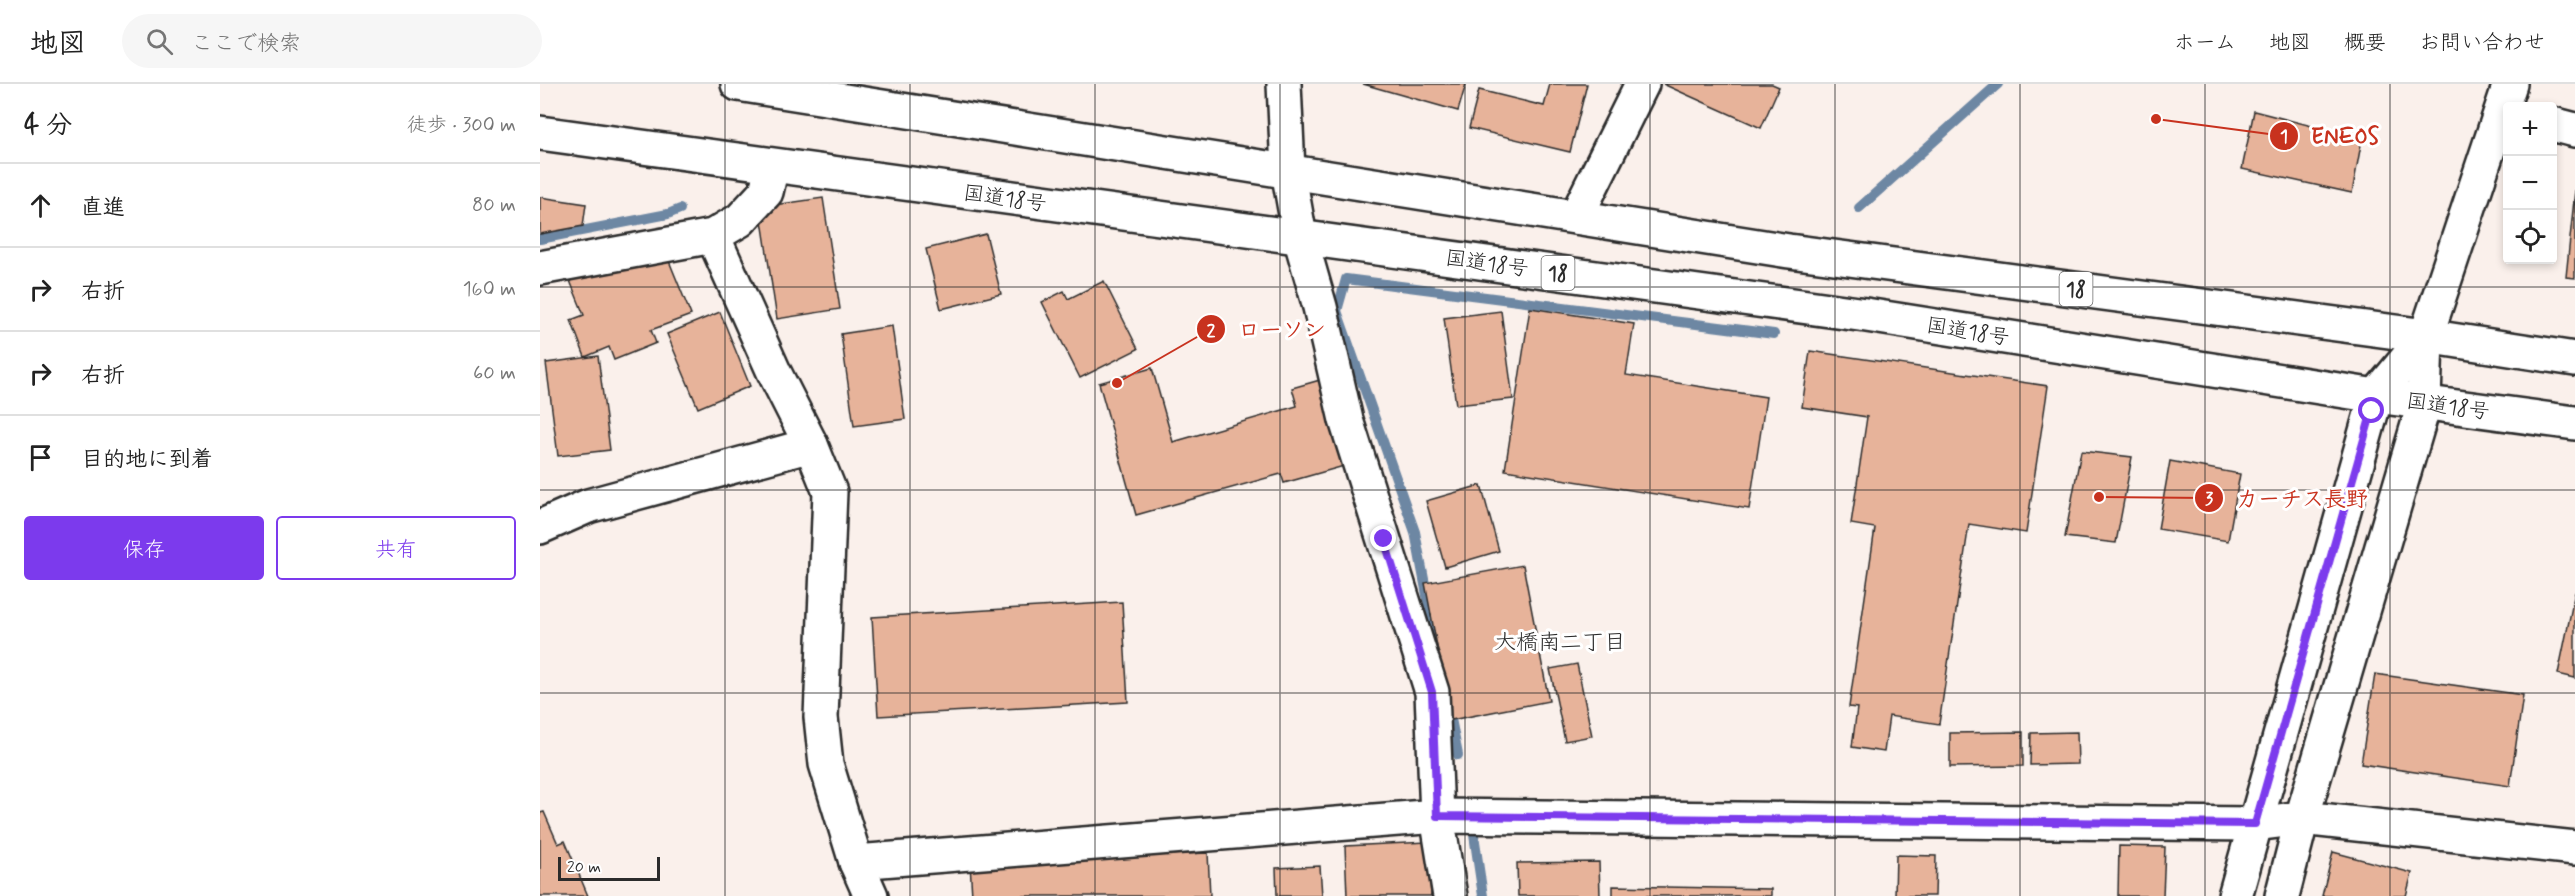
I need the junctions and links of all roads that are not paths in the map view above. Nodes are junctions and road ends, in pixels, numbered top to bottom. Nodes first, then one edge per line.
1 (738, 84) edge
2 (1284, 84) edge
3 (1642, 84) edge
4 (2503, 111) edge
5 (2557, 125) edge
6 (2575, 130) edge
7 (540, 133) edge
8 (772, 166) junction
9 (1288, 170) junction
10 (1576, 217) junction
11 (713, 236) junction
12 (1300, 237) junction
13 (540, 268) edge
14 (2426, 336) junction
15 (2575, 358) edge
16 (2376, 396) junction
17 (2424, 402) junction
18 (2575, 423) edge
19 (811, 445) junction
20 (540, 527) edge
21 (1437, 816) junction
22 (2302, 818) junction
23 (2255, 824) junction
24 (2575, 848) edge
25 (856, 862) junction
26 (871, 896) edge
27 (1450, 896) edge
28 (2235, 896) edge
29 (2282, 896) edge

1 - 9 main road, 18
2 - 9 main road
3 - 10 main road
4 - 14 main road
5 - 6 main road
7 - 8 main road, 国道18号 / 18
8 - 11 main road
8 - 12 main road, 国道18号 / 18
9 - 10 main road, 18
9 - 12 main road
10 - 14 main road, 18
11 - 13 main road
11 - 19 main road
12 - 16 main road, 国道18号 / 18
12 - 21 main road
14 - 15 main road, 18
14 - 16 main road
14 - 17 main road
16 - 17 main road, 国道18号 / 18
16 - 23 main road
17 - 18 main road, 国道18号 / 18
17 - 22 main road
19 - 20 main road
19 - 25 main road
21 - 23 main road
21 - 25 main road
21 - 27 main road
22 - 23 main road
22 - 24 main road
22 - 29 main road
23 - 28 main road
25 - 26 main road

